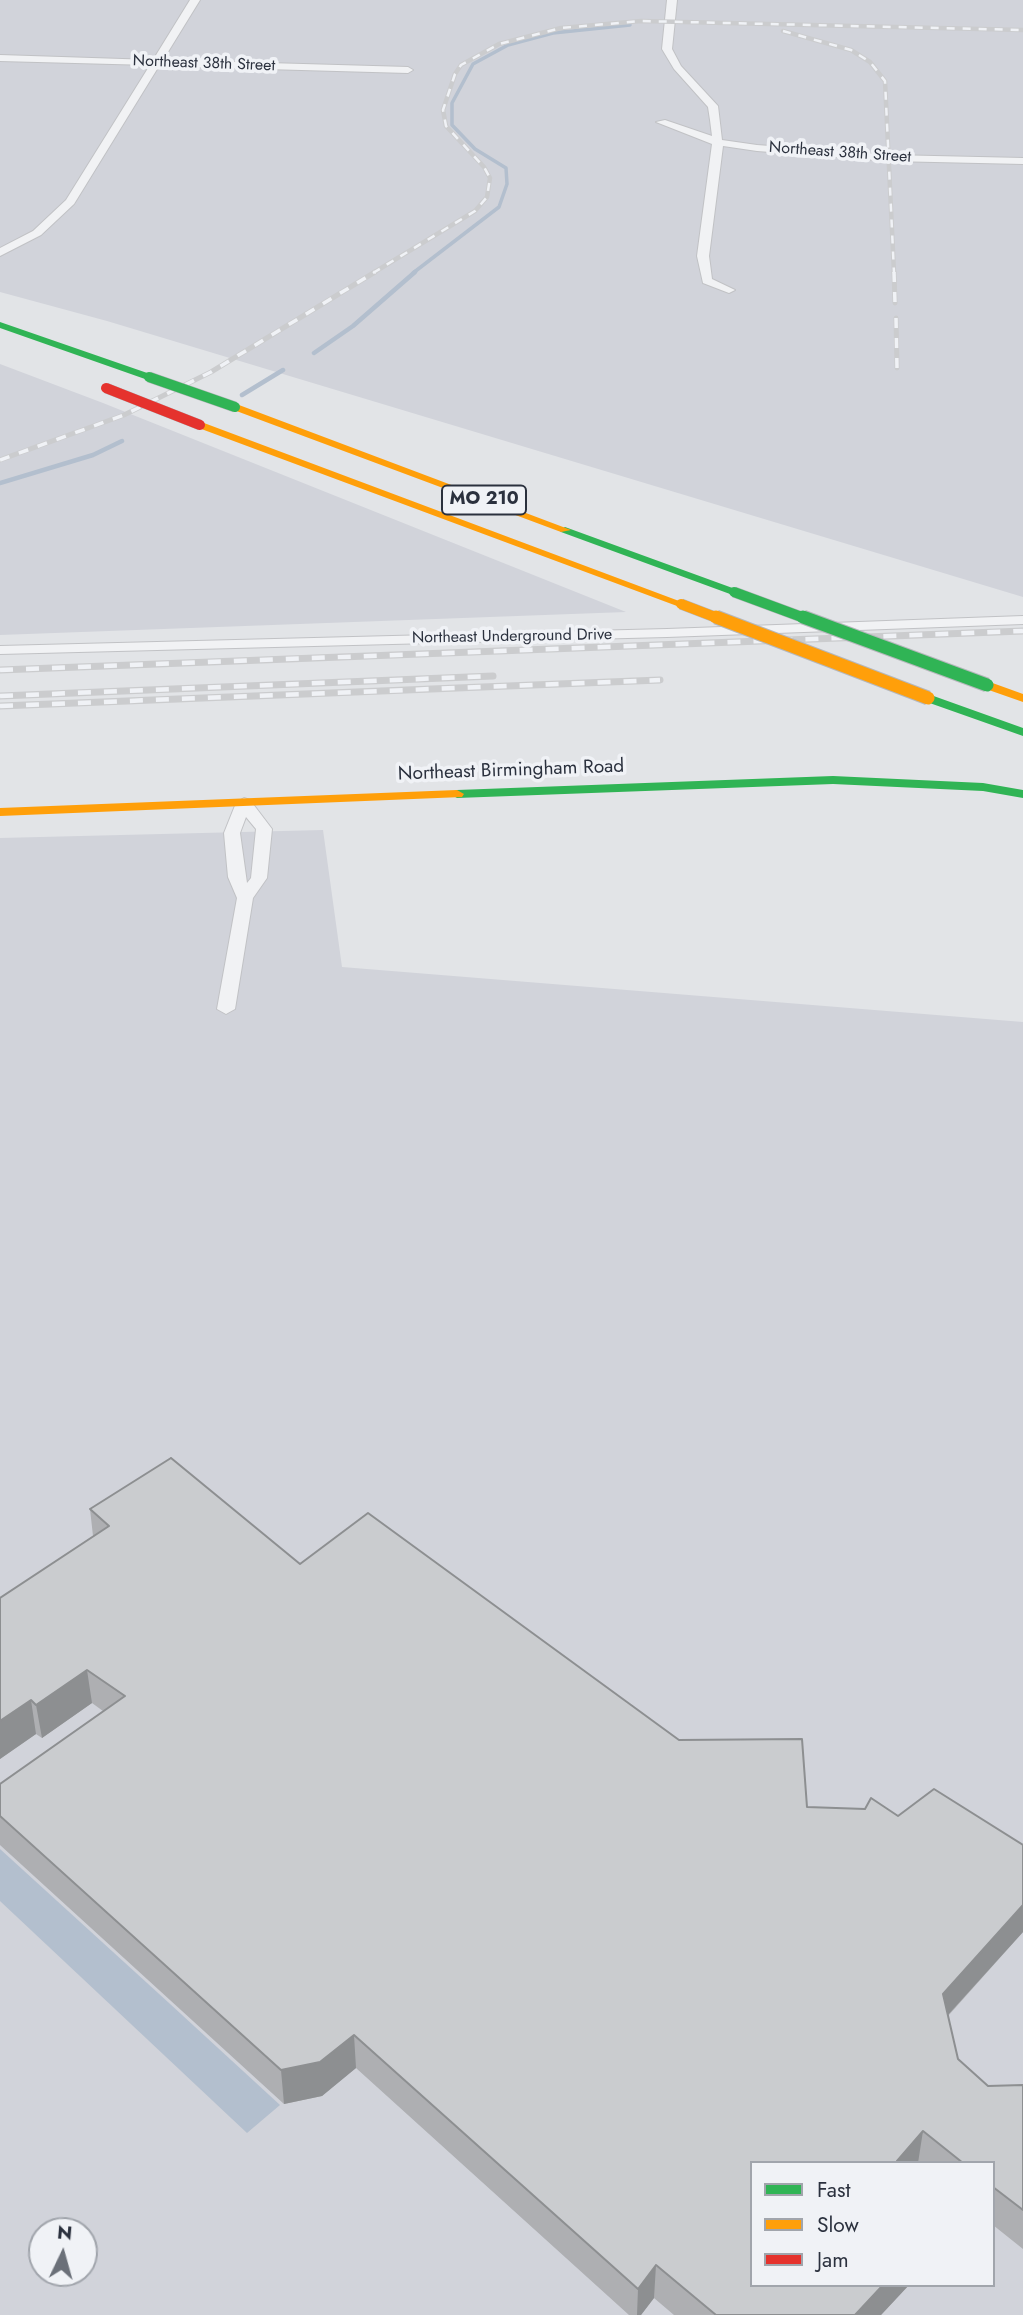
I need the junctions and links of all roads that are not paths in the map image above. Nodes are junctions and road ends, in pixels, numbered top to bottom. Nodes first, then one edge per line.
1 (195, 0) edge
2 (672, 0) edge
3 (0, 58) edge
4 (158, 63) junction
5 (408, 70) dead end
6 (661, 122) dead end
7 (718, 142) junction
8 (1023, 161) edge
9 (0, 253) edge
10 (729, 290) dead end
11 (0, 325) edge
12 (100, 386) dead end
13 (1023, 620) edge
14 (0, 650) edge
15 (1023, 698) edge
16 (1023, 732) edge
17 (1023, 794) edge
18 (244, 803) junction
19 (0, 811) edge
20 (245, 898) junction
21 (226, 1009) dead end

1 - 4 street
2 - 7 street
3 - 4 street, Northeast 38th Street
4 - 5 street, Northeast 38th Street
4 - 9 street
6 - 7 street, Northeast 38th Street
7 - 8 street, Northeast 38th Street
7 - 10 street
11 - 15 main road, MO 210, bridge
12 - 16 main road, MO 210, bridge
13 - 14 street, Northeast Underground Drive
17 - 18 main road, Northeast Birmingham Road
18 - 19 main road, Northeast Birmingham Road
18 - 20 street
18 - 20 street
20 - 21 street

